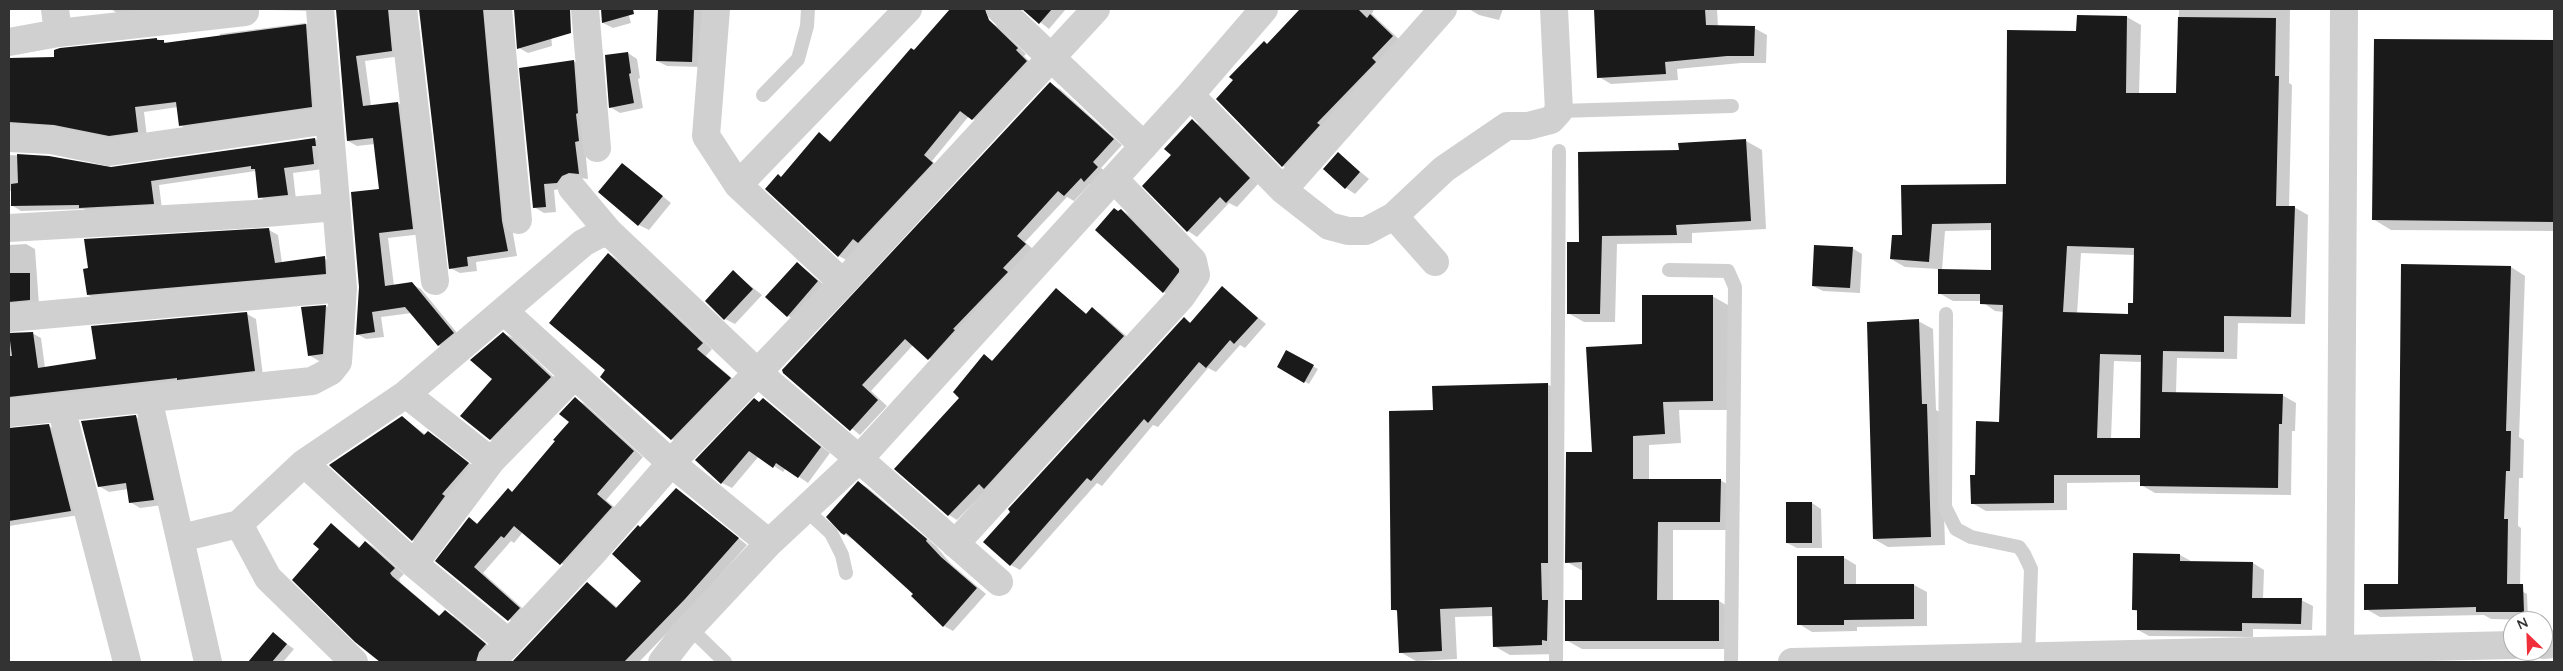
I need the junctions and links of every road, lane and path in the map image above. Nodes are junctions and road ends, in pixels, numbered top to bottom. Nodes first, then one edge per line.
1 (245, 9) edge
2 (320, 9) edge
3 (403, 9) edge
4 (498, 9) edge
5 (585, 9) edge
6 (716, 9) edge
7 (808, 9) edge
8 (908, 9) edge
9 (1000, 9) edge
10 (1096, 9) edge
11 (1264, 9) edge
12 (1443, 9) edge
13 (1554, 9) edge
14 (2344, 9) edge
15 (166, 15) edge
16 (56, 21) edge
17 (9, 42) edge
18 (1052, 57) junction
19 (763, 95) dead end
20 (1190, 95) junction
21 (1732, 106) dead end
22 (1559, 111) junction
23 (329, 120) junction
24 (9, 138) edge
25 (1144, 146) junction
26 (597, 148) dead end
27 (1559, 151) dead end
28 (1114, 179) junction
29 (738, 185) junction
30 (572, 188) dead end
31 (1283, 190) junction
32 (336, 207) junction
33 (1394, 216) junction
34 (518, 220) dead end
35 (9, 228) edge
36 (609, 232) junction
37 (1435, 262) dead end
38 (1669, 270) dead end
39 (435, 281) dead end
40 (843, 283) junction
41 (343, 288) junction
42 (505, 312) junction
43 (1946, 314) dead end
44 (9, 318) edge
45 (758, 373) junction
46 (574, 376) junction
47 (406, 394) junction
48 (148, 398) junction
49 (61, 407) junction
50 (9, 413) edge
51 (859, 459) junction
52 (491, 461) junction
53 (304, 463) junction
54 (671, 463) junction
55 (805, 509) junction
56 (239, 524) junction
57 (181, 538) junction
58 (769, 543) junction
59 (955, 544) junction
60 (414, 564) junction
61 (846, 573) dead end
62 (999, 582) dead end
63 (690, 628) junction
64 (2503, 647) edge
65 (500, 653) edge
66 (2340, 656) edge
67 (2028, 657) junction
68 (2102, 659) edge
69 (127, 662) edge
70 (208, 662) edge
71 (354, 662) edge
72 (662, 662) edge
73 (725, 662) edge
74 (1556, 662) edge
75 (1731, 662) edge
76 (1792, 662) edge

1 - 15 street
2 - 23 street
3 - 39 street
4 - 34 street
5 - 26 street
6 - 29 street
7 - 19 lane
8 - 29 street
9 - 18 street
10 - 18 street
11 - 20 street
12 - 31 street
13 - 22 street
14 - 66 street
15 - 16 street
16 - 17 street
18 - 25 street
18 - 40 street
20 - 25 street
20 - 31 street
21 - 22 lane
22 - 33 street
23 - 24 street
23 - 32 street
25 - 28 street
27 - 74 lane
28 - 51 street
28 - 59 street
29 - 40 street
30 - 36 street
31 - 33 street
32 - 35 street
32 - 41 street
33 - 37 street
36 - 42 street
36 - 45 street
38 - 75 lane
40 - 45 street
41 - 44 street
41 - 48 street
42 - 46 street
42 - 47 street
43 - 67 lane
45 - 51 street
45 - 54 street
46 - 52 street
46 - 54 street
47 - 52 street
47 - 53 street
48 - 49 street
48 - 57 street
49 - 50 street
49 - 69 street
51 - 55 street
51 - 59 street
52 - 60 street
53 - 56 street
53 - 60 street
54 - 58 street
54 - 65 street
55 - 58 street
55 - 61 lane
56 - 57 street
56 - 71 street
57 - 70 street
58 - 63 street
59 - 62 street
60 - 65 street
63 - 72 street
63 - 73 lane
64 - 66 street
66 - 68 street
67 - 68 street
67 - 76 street

